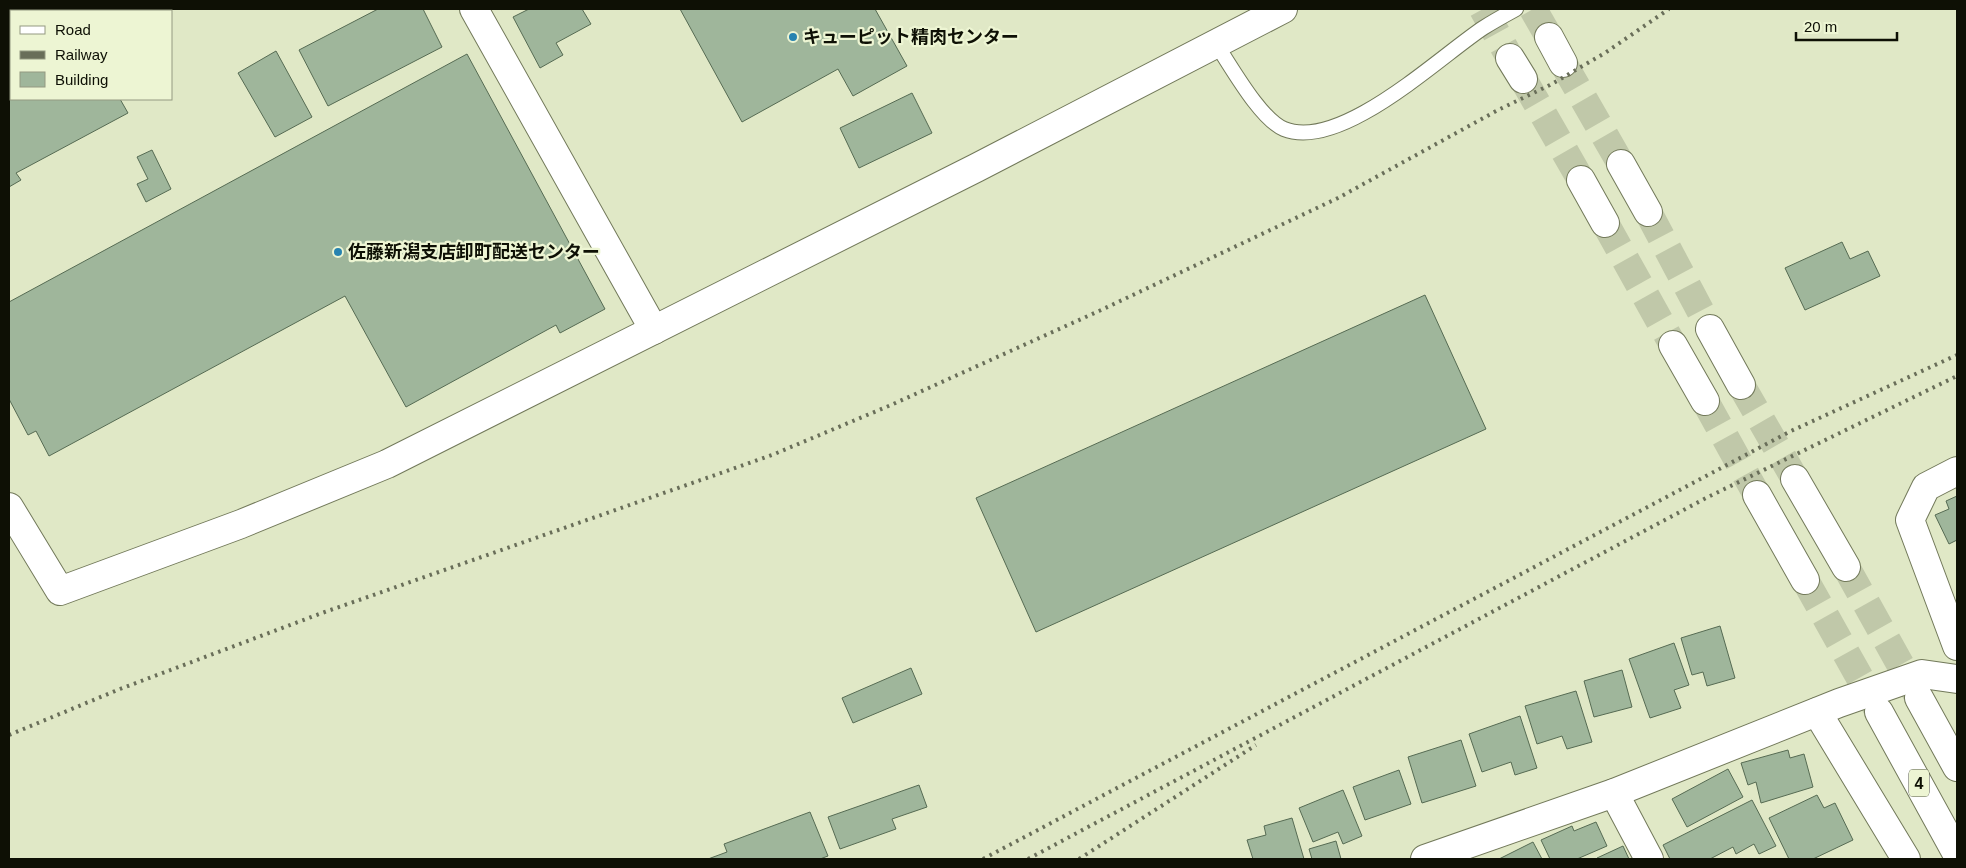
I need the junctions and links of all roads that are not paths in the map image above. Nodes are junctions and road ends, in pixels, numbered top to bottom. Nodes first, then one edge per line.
1 (474, 9) edge
2 (1283, 9) edge
3 (1516, 9) edge
4 (1549, 37) tunnel mouth
5 (1216, 44) junction
6 (1563, 63) tunnel mouth
7 (1620, 164) tunnel mouth
8 (1580, 180) tunnel mouth
9 (1648, 212) tunnel mouth
10 (1604, 223) tunnel mouth
11 (1710, 329) tunnel mouth
12 (654, 330) junction
13 (1673, 345) tunnel mouth
14 (1741, 385) tunnel mouth
15 (1704, 401) tunnel mouth
16 (1957, 472) edge
17 (1795, 479) tunnel mouth
18 (1757, 495) tunnel mouth
19 (9, 508) edge
20 (1846, 567) tunnel mouth
21 (1805, 580) tunnel mouth
22 (1957, 646) edge
23 (1957, 679) edge
24 (1919, 698) tunnel mouth
25 (1817, 712) junction
26 (1879, 712) tunnel mouth
27 (1957, 766) edge
28 (1614, 793) junction
29 (1957, 854) edge
30 (1425, 859) edge
31 (1649, 859) edge
32 (1906, 859) edge

1 - 12 street
2 - 5 street
3 - 5 lane
4 - 6 street
5 - 12 street
7 - 9 street
8 - 10 street
11 - 14 street
12 - 19 street
13 - 15 street
16 - 22 street
17 - 20 street
18 - 21 street
23 - 25 street
24 - 27 street, 4
25 - 28 street
25 - 32 street
26 - 29 street, 4
28 - 30 street
28 - 31 street

